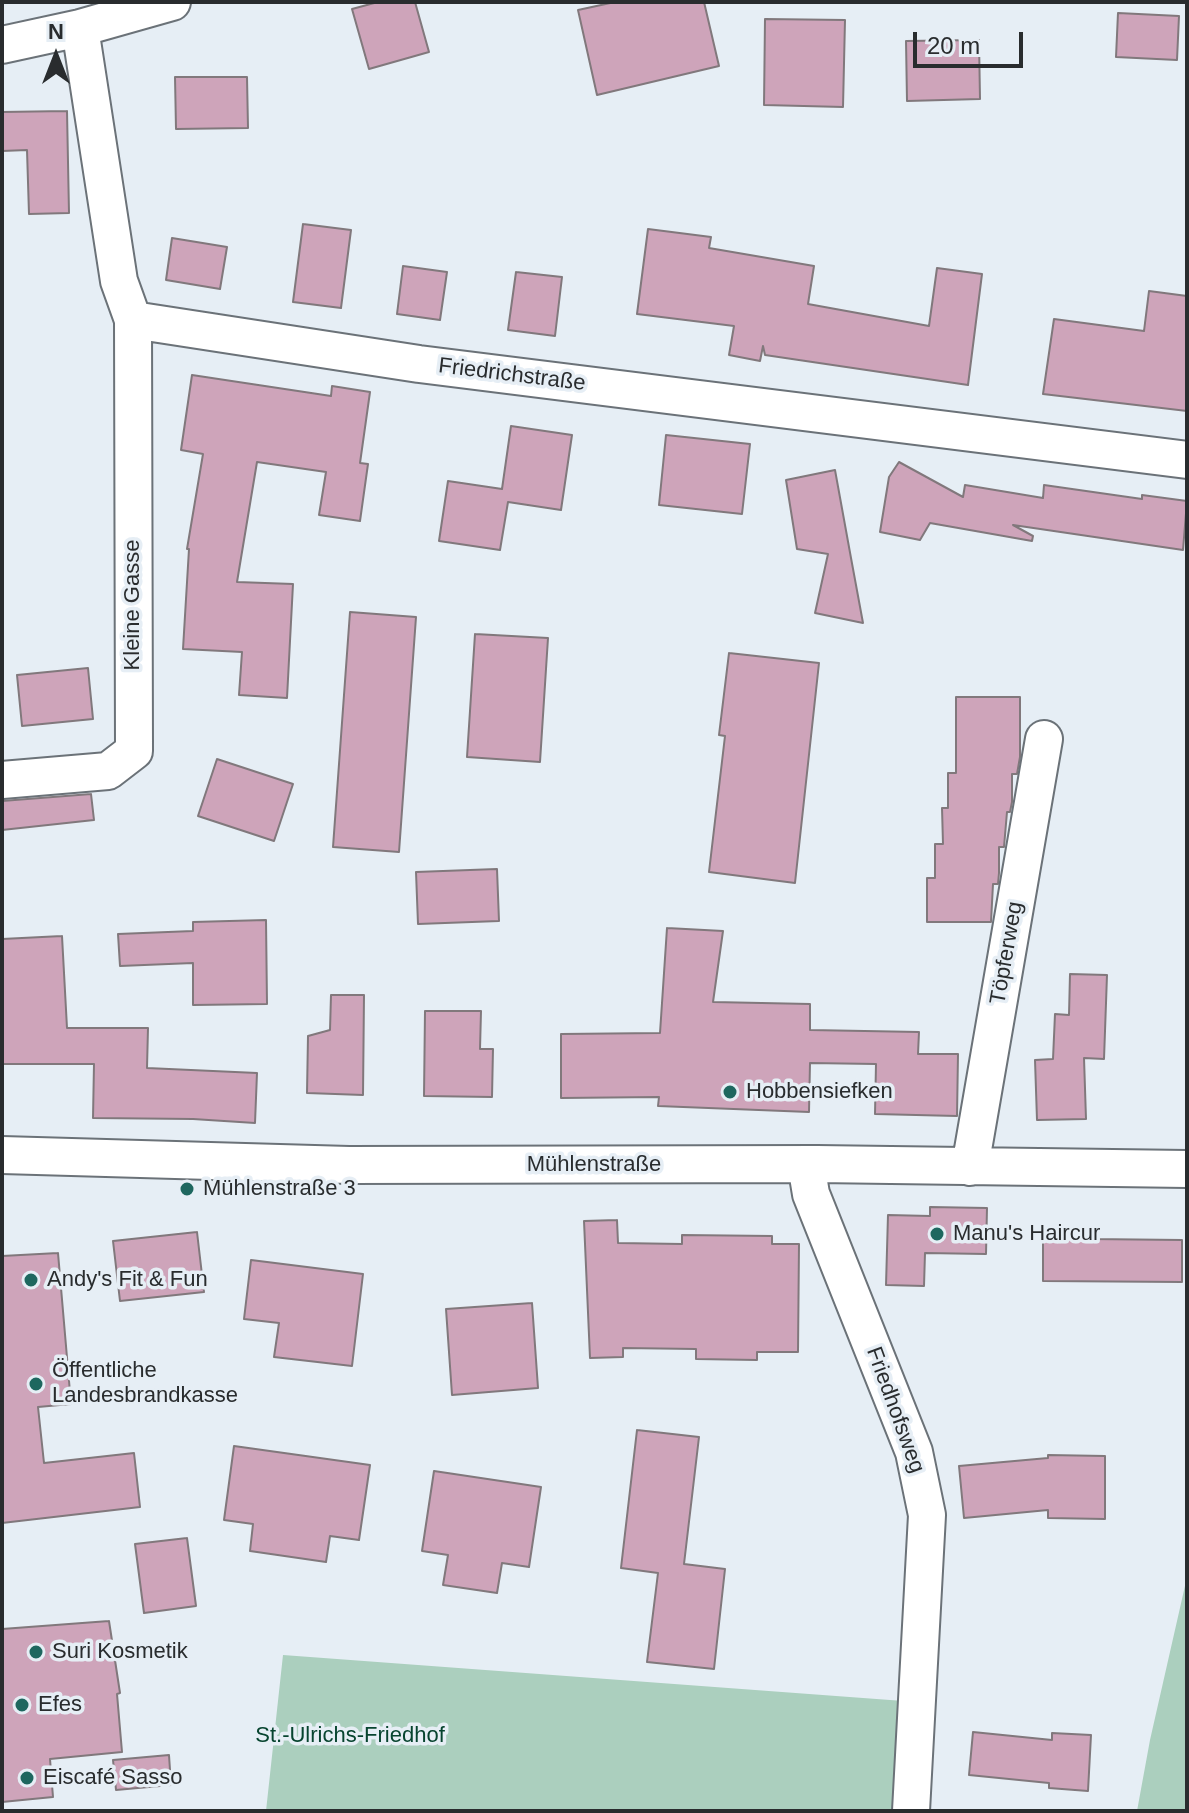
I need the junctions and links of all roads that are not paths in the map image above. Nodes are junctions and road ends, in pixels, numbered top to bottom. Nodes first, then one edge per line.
1 (172, 2) edge
2 (80, 28) junction
3 (2, 45) edge
4 (133, 320) junction
5 (1187, 460) edge
6 (1044, 739) dead end
7 (2, 780) edge
8 (2, 1155) edge
9 (806, 1164) junction
10 (970, 1167) junction
11 (1187, 1169) edge
12 (911, 1811) edge

1 - 2 street
2 - 3 street
2 - 4 street
4 - 5 street, Friedrichstraße
4 - 7 street, Kleine Gasse
6 - 10 street, Töpferweg
8 - 9 street, Mühlenstraße
9 - 10 street, Mühlenstraße
9 - 12 street, Friedhofsweg
10 - 11 street, Mühlenstraße

